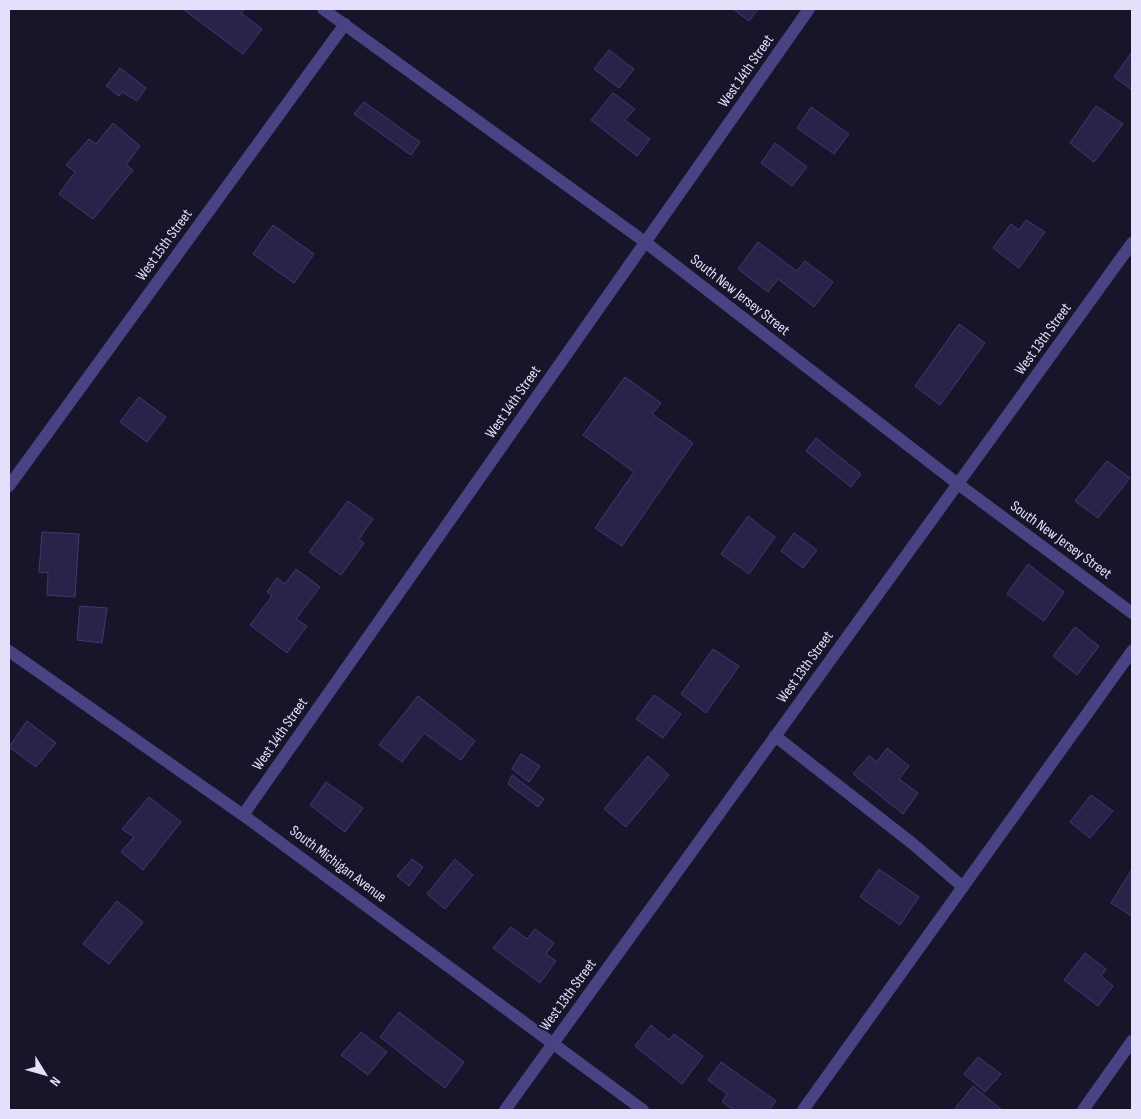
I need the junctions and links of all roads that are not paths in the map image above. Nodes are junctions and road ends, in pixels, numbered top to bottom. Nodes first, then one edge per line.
1 (323, 9) edge
2 (809, 9) edge
3 (345, 24) junction
4 (645, 242) junction
5 (1132, 243) edge
6 (958, 484) junction
7 (9, 486) edge
8 (1132, 612) edge
9 (9, 651) edge
10 (1132, 651) edge
11 (775, 736) junction
12 (243, 815) junction
13 (963, 887) junction
14 (1132, 1041) edge
15 (553, 1044) junction
16 (505, 1110) edge
17 (642, 1110) edge
18 (803, 1110) edge
19 (1083, 1110) edge

1 - 3 street, South New Jersey Street
2 - 4 street, West 14th Street
3 - 4 street, South New Jersey Street
3 - 7 street, West 15th Street
4 - 6 street, South New Jersey Street
4 - 12 street, West 14th Street
5 - 6 street, West 13th Street
6 - 8 street, South New Jersey Street
6 - 11 street, West 13th Street
9 - 12 street, South Michigan Avenue
10 - 13 street
11 - 13 street
11 - 15 street, West 13th Street
12 - 15 street, South Michigan Avenue
13 - 18 street
14 - 19 street
15 - 16 street, West 13th Street
15 - 17 street, South Michigan Avenue

